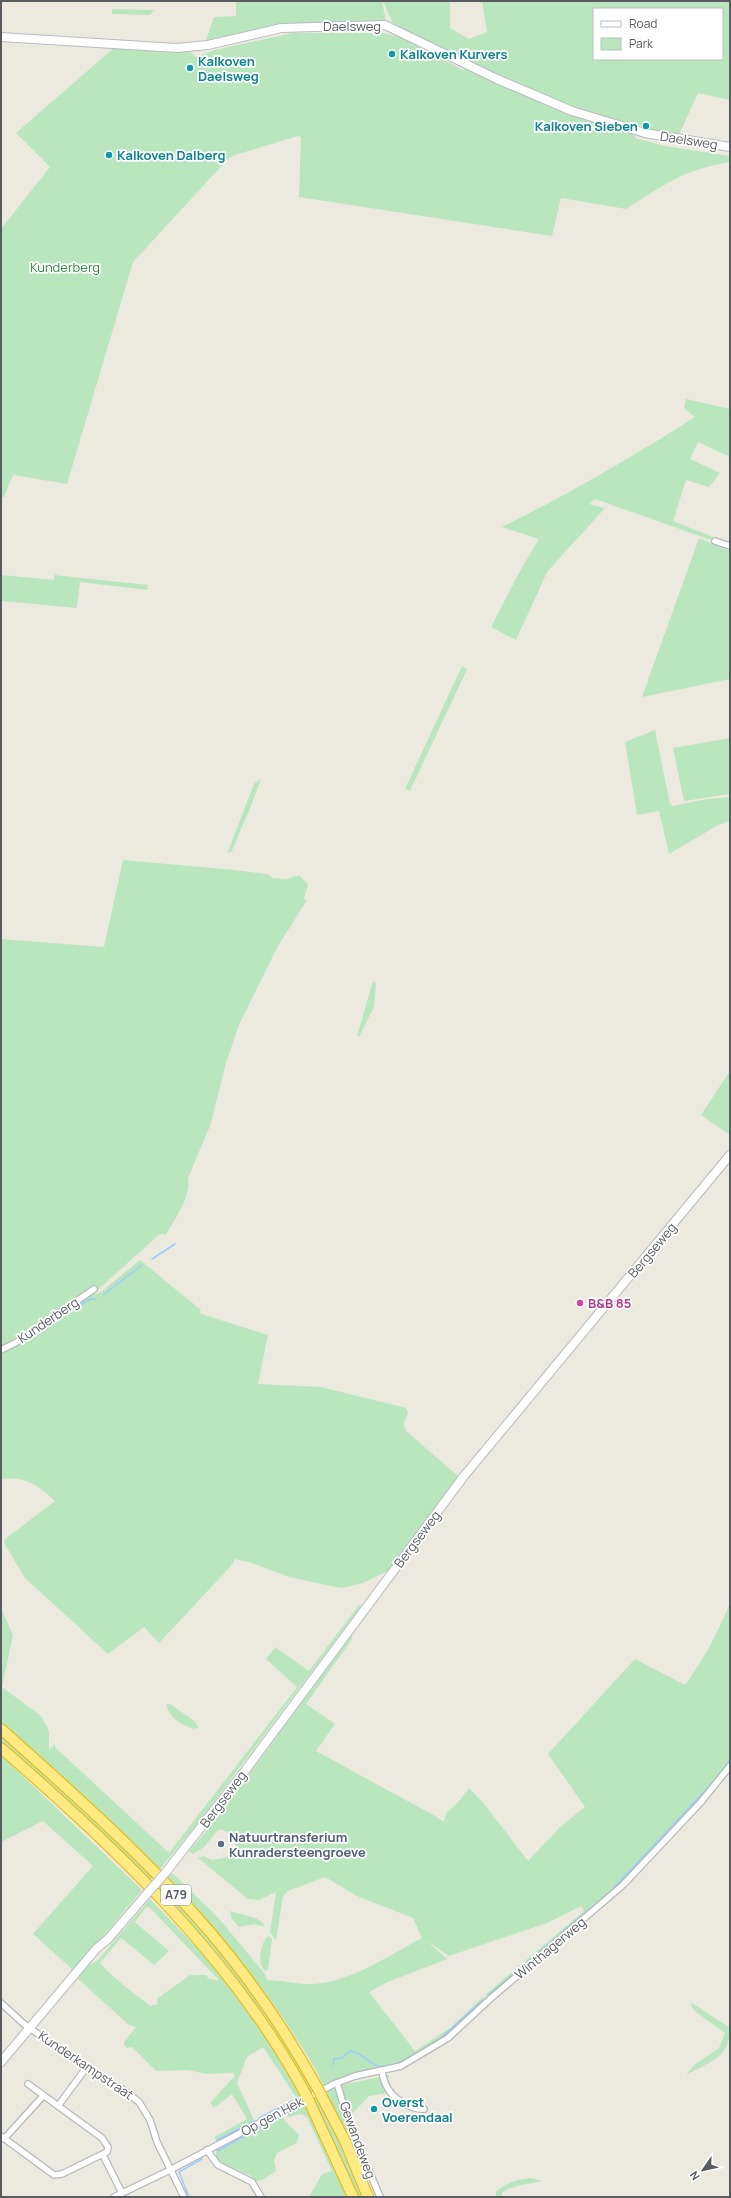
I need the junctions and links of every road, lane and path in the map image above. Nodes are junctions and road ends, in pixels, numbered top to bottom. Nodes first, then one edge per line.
1 (1, 37) edge
2 (730, 147) edge
3 (715, 541) dead end
4 (730, 546) edge
5 (730, 1155) edge
6 (94, 1289) dead end
7 (1, 1350) edge
8 (1, 1729) edge
9 (1, 1748) edge
10 (730, 1766) edge
11 (1, 2003) edge
12 (30, 2027) junction
13 (1, 2062) edge
14 (86, 2068) junction
15 (382, 2072) junction
16 (337, 2083) junction
17 (28, 2084) dead end
18 (44, 2096) junction
19 (58, 2106) junction
20 (424, 2109) dead end
21 (3, 2138) edge
22 (207, 2150) junction
23 (103, 2155) junction
24 (170, 2170) junction
25 (122, 2193) junction
26 (114, 2197) edge
27 (184, 2197) edge
28 (261, 2197) edge
29 (353, 2197) edge
30 (368, 2197) edge
31 (380, 2197) edge

1 - 2 street, Daelsweg
3 - 4 street
5 - 12 street, Bergseweg, bridge
6 - 7 street, Kunderberg
8 - 30 highway, A79
9 - 29 highway, A79
10 - 15 street, Winthagerweg
11 - 12 street, Kunderkampstraat
12 - 13 street, Bergseweg
12 - 14 street, Kunderkampstraat
14 - 19 street
14 - 24 street, Kunderkampstraat
15 - 16 street, Winthagerweg
15 - 20 street
16 - 22 street, Op gen Hek
16 - 31 street, Gewandeweg
17 - 18 street
18 - 19 street
18 - 21 street
19 - 23 street
21 - 23 street
22 - 24 street, Op gen Hek
22 - 28 street
23 - 25 street
24 - 25 street, Op gen Hek
24 - 27 street, Kunderkampstraat
25 - 26 street, Op gen Hek

